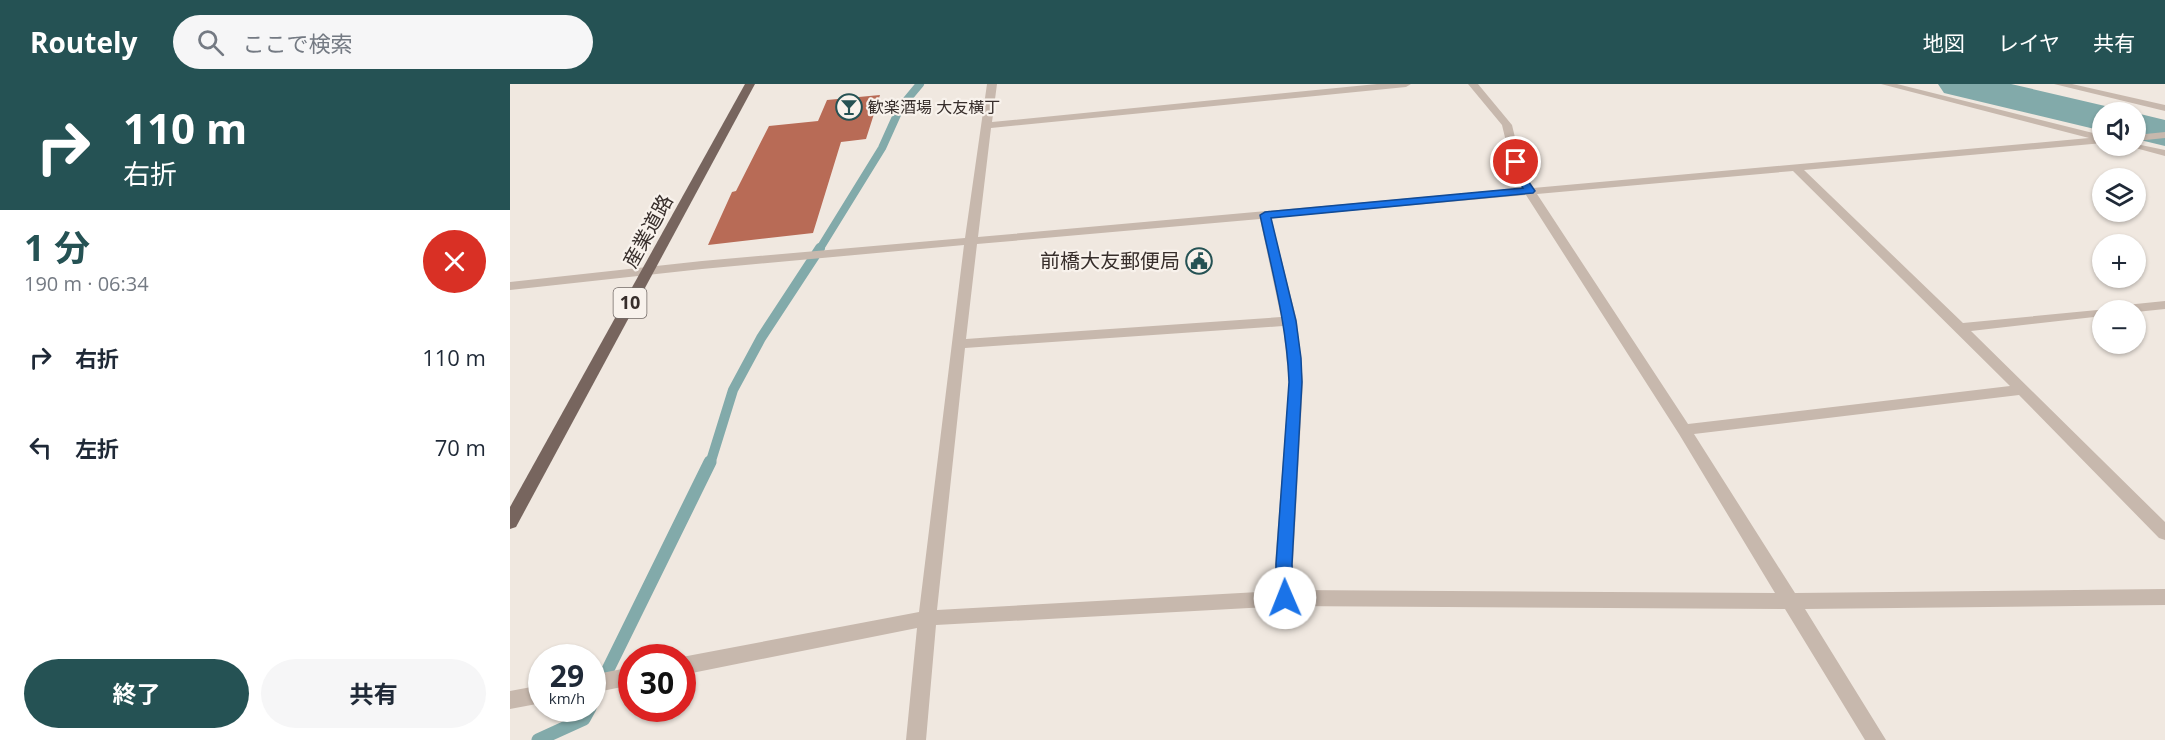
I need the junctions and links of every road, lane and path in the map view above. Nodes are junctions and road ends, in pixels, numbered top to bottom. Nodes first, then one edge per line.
1 (750, 84) edge
2 (992, 84) edge
3 (1406, 84) edge
4 (1473, 84) edge
5 (1886, 84) edge
6 (2059, 84) edge
7 (2165, 108) edge
8 (988, 125) junction
9 (2165, 135) edge
10 (2092, 136) edge
11 (2146, 137) edge
12 (2092, 140) edge
13 (2146, 149) edge
14 (2165, 153) edge
15 (1795, 167) junction
16 (1530, 191) junction
17 (1265, 215) junction
18 (971, 241) junction
19 (648, 271) junction
20 (510, 286) edge
21 (2165, 305) edge
22 (2146, 307) edge
23 (2092, 313) edge
24 (1290, 321) junction
25 (1960, 328) junction
26 (959, 344) junction
27 (2021, 390) junction
28 (1684, 430) junction
29 (510, 522) edge
30 (2165, 533) edge
31 (2165, 597) edge
32 (1285, 598) junction
33 (1791, 601) junction
34 (927, 618) junction
35 (696, 663) edge
36 (528, 697) edge
37 (510, 700) edge
38 (916, 740) edge
39 (1876, 740) edge

1 - 19 main road, 産業道路 / 10
2 - 8 street
3 - 8 street
4 - 16 street
5 - 10 street
6 - 7 street
8 - 18 street
9 - 11 street
12 - 15 street
13 - 14 street
15 - 16 street
15 - 25 street
16 - 17 street
16 - 28 street
17 - 18 street
17 - 24 street
18 - 19 street
18 - 26 street
19 - 20 street
19 - 29 main road, 産業道路 / 10
21 - 22 street
23 - 25 street
24 - 26 street
24 - 32 street
25 - 27 street
26 - 34 street
27 - 28 street
27 - 30 street
28 - 33 street
31 - 33 street
32 - 33 street
32 - 34 street
33 - 39 street
34 - 35 street
34 - 38 street
36 - 37 street

